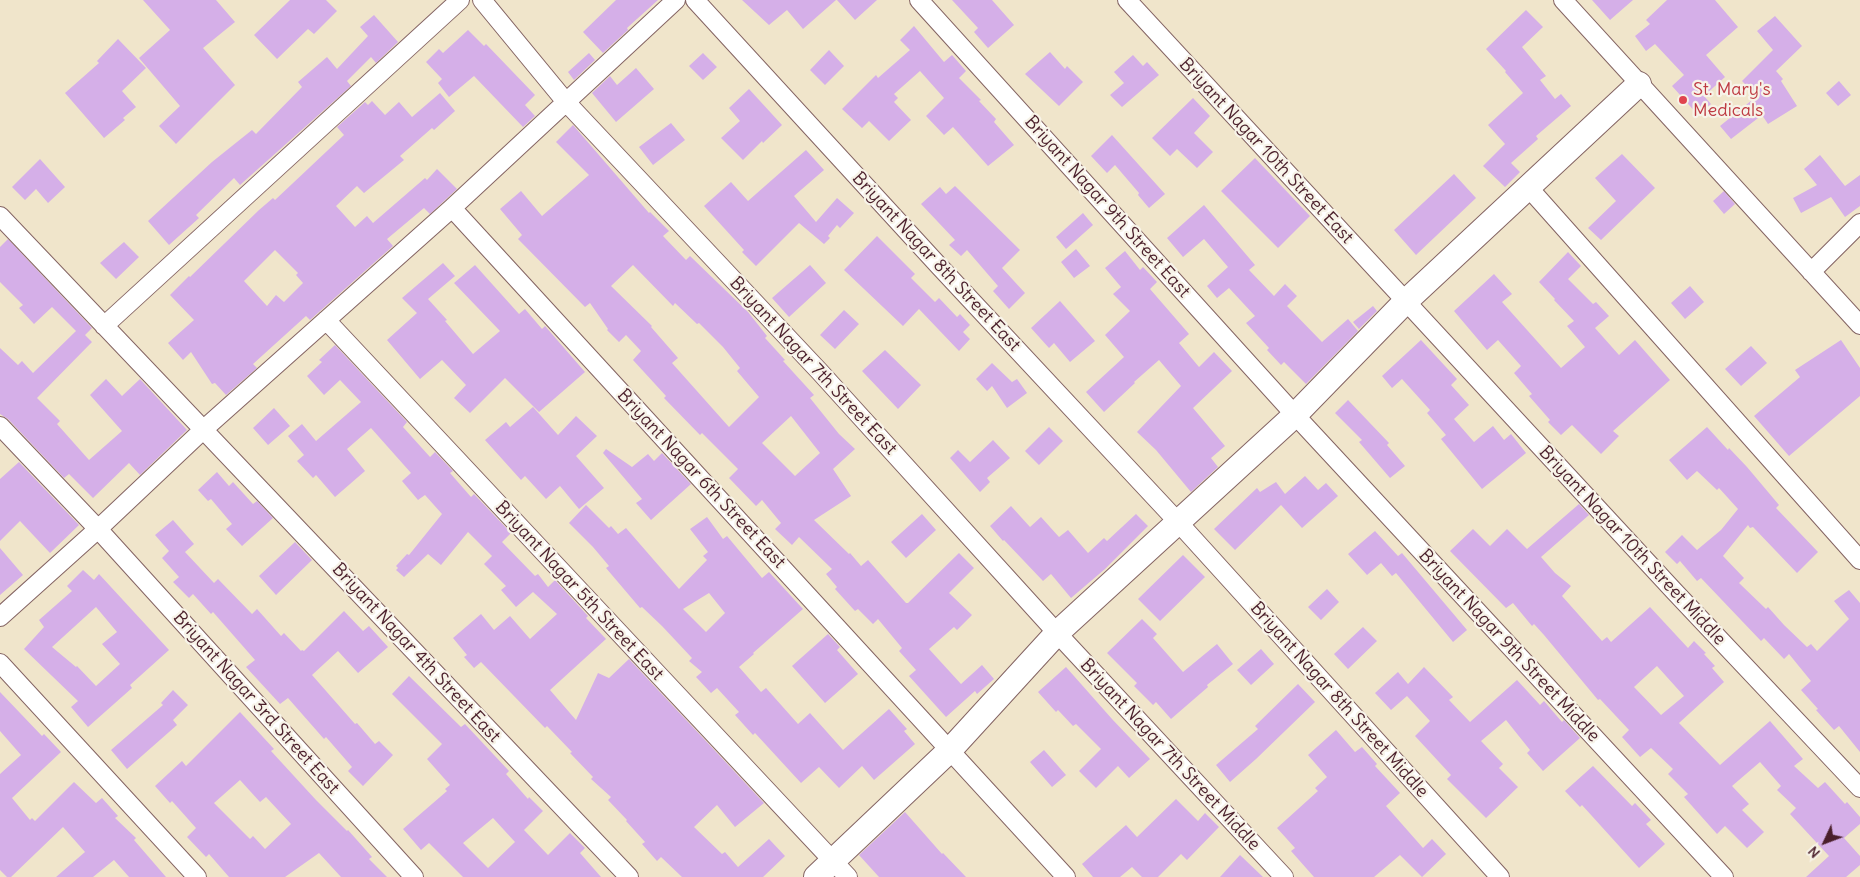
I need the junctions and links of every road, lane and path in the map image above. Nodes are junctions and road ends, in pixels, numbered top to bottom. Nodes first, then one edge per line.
1 (460, 0) edge
2 (482, 0) edge
3 (676, 0) edge
4 (695, 0) edge
5 (919, 0) edge
6 (1127, 0) edge
7 (1563, 0) edge
8 (1639, 84) junction
9 (566, 102) junction
10 (1528, 187) junction
11 (452, 208) junction
12 (0, 216) edge
13 (1860, 223) edge
14 (1810, 272) junction
15 (1405, 302) junction
16 (326, 320) junction
17 (1860, 325) edge
18 (104, 326) junction
19 (1295, 414) junction
20 (0, 426) edge
21 (204, 429) junction
22 (1178, 522) junction
23 (98, 529) junction
24 (1860, 560) edge
25 (0, 617) edge
26 (1057, 633) junction
27 (0, 663) edge
28 (950, 750) junction
29 (1860, 788) edge
30 (840, 869) edge
31 (196, 877) edge
32 (414, 877) edge
33 (628, 877) edge
34 (816, 877) edge
35 (1066, 877) edge
36 (1284, 877) edge
37 (1500, 877) edge
38 (1724, 877) edge

1 - 18 street
2 - 9 street, Briyant Nagar 7th Street East
3 - 9 street
4 - 22 street, Briyant Nagar 8th Street East
5 - 19 street, Briyant Nagar 9th Street East
6 - 15 street, Briyant Nagar 10th Street East
7 - 8 street
8 - 10 street
8 - 14 street
9 - 11 street
9 - 26 street, Briyant Nagar 7th Street East
10 - 15 street
10 - 24 street
11 - 16 street
11 - 28 street, Briyant Nagar 6th Street East
12 - 18 street, Briyant Nagar 4th Street East
13 - 14 street
14 - 17 street
15 - 19 street
15 - 29 street, Briyant Nagar 10th Street Middle
16 - 21 street
16 - 30 street, Briyant Nagar 5th Street East
18 - 21 street, Briyant Nagar 4th Street East
19 - 22 street
19 - 38 street, Briyant Nagar 9th Street Middle
20 - 23 street, Briyant Nagar 3rd Street East
21 - 23 street
21 - 33 street, Briyant Nagar 4th Street East
22 - 26 street
22 - 37 street, Briyant Nagar 8th Street Middle
23 - 25 street
23 - 32 street, Briyant Nagar 3rd Street East
26 - 28 street
26 - 36 street, Briyant Nagar 7th Street Middle
27 - 31 street
28 - 30 street
28 - 35 street, Briyant Nagar 6th Street East
30 - 34 street

